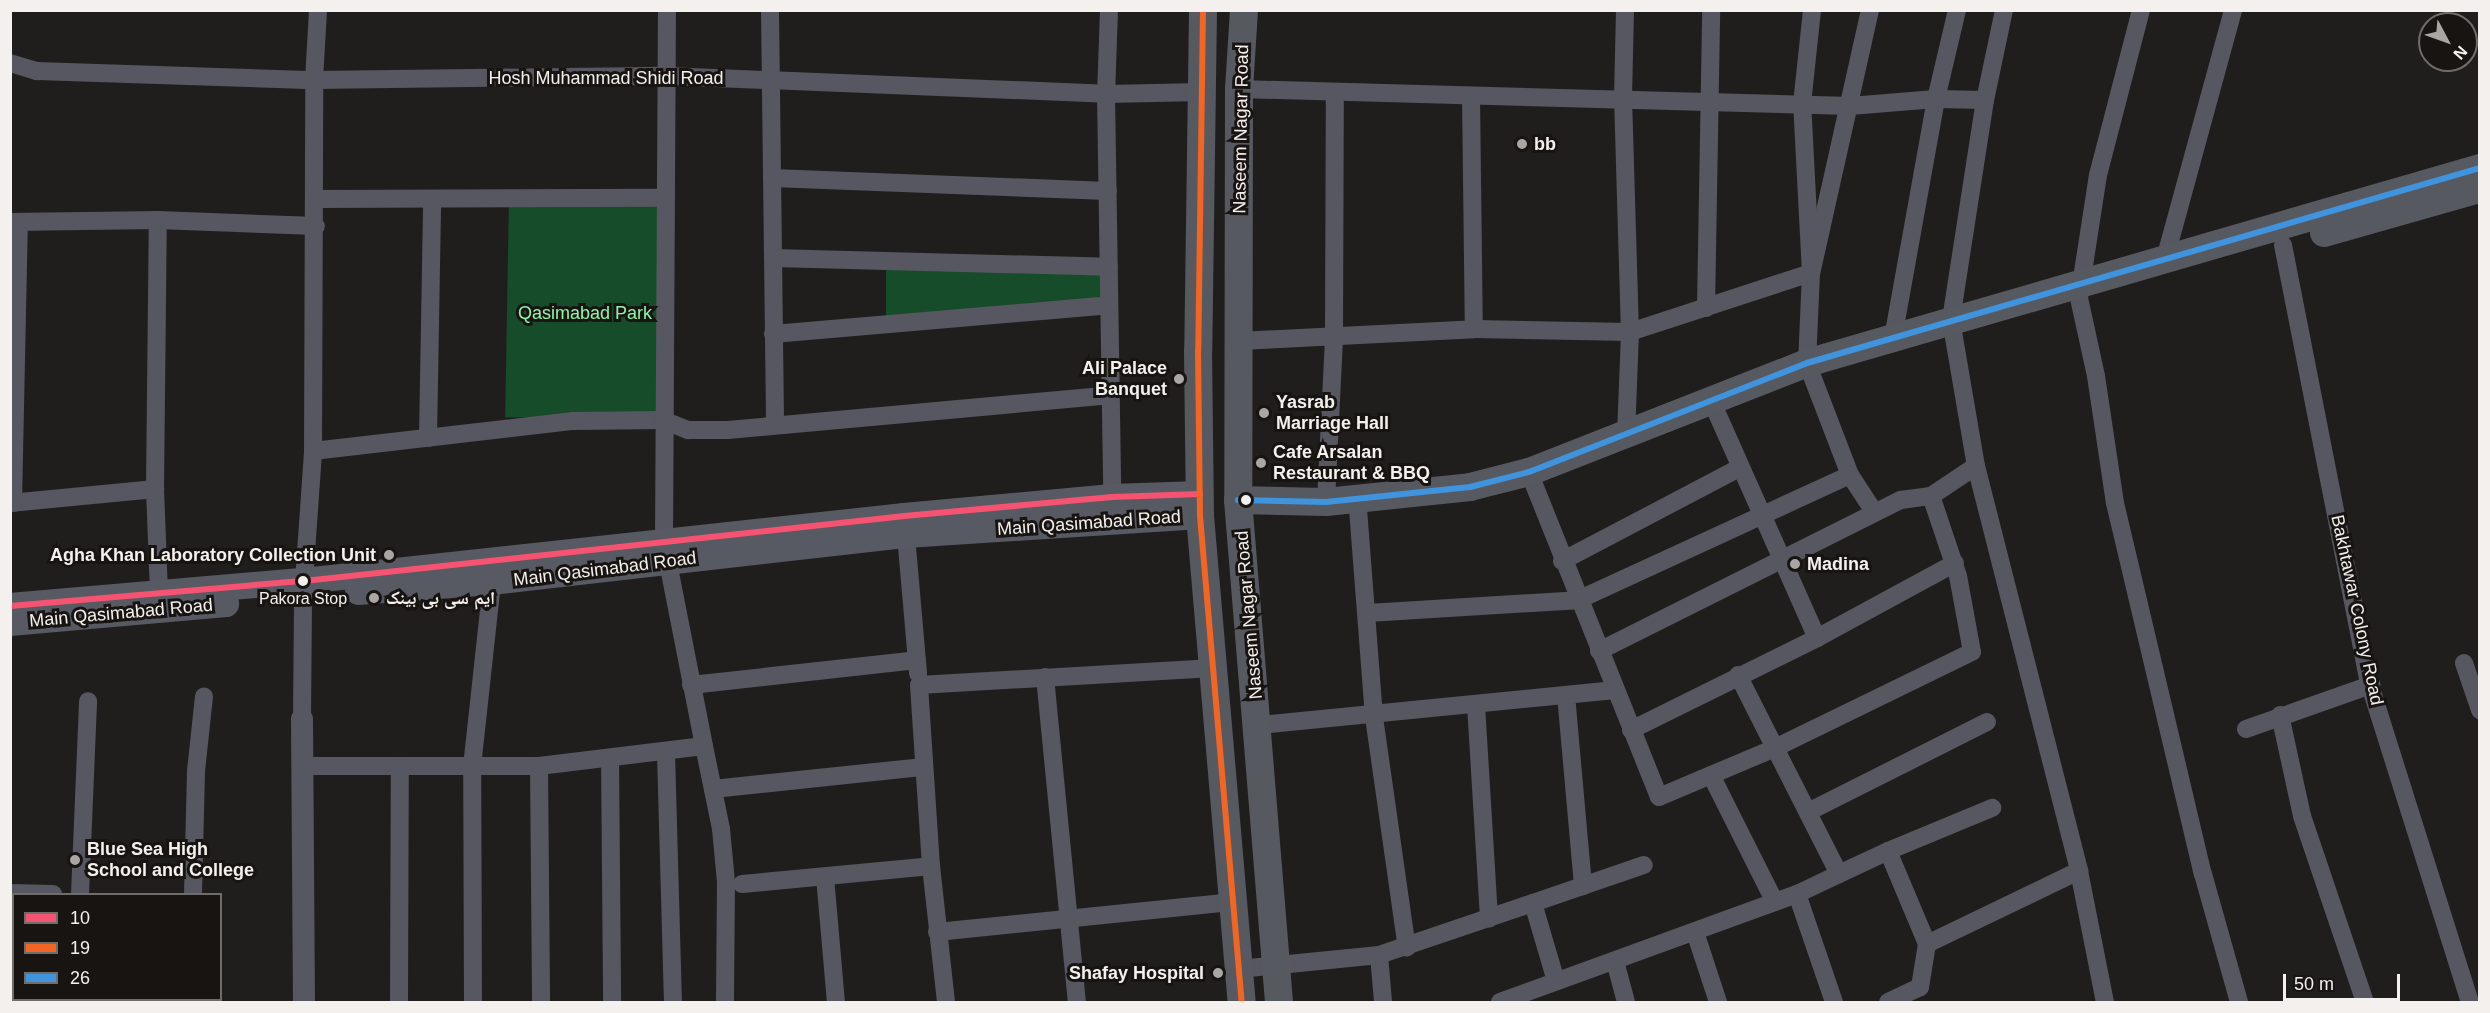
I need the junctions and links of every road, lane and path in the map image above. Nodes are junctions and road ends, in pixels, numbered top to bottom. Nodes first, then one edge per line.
1 (318, 10) edge
2 (667, 10) edge
3 (770, 10) edge
4 (1109, 10) edge
5 (1203, 10) edge
6 (1244, 10) edge
7 (1625, 10) edge
8 (1711, 10) edge
9 (1812, 10) edge
10 (1870, 10) edge
11 (1957, 10) edge
12 (2004, 10) edge
13 (2141, 10) edge
14 (2233, 10) edge
15 (10, 63) edge
16 (666, 76) junction
17 (770, 78) junction
18 (314, 80) junction
19 (1239, 89) junction
20 (1202, 92) junction
21 (1335, 92) junction
22 (1106, 94) junction
23 (1471, 96) junction
24 (1623, 97) junction
25 (1936, 99) junction
26 (1985, 100) junction
27 (1710, 101) junction
28 (1802, 104) junction
29 (1850, 105) junction
30 (2480, 168) edge
31 (772, 178) junction
32 (2480, 189) edge
33 (1108, 191) junction
34 (666, 198) junction
35 (316, 199) junction
36 (432, 199) junction
37 (158, 220) junction
38 (15, 222) edge
39 (316, 226) junction
40 (2283, 245) junction
41 (772, 258) junction
42 (2165, 258) junction
43 (1109, 267) junction
44 (1811, 273) junction
45 (2081, 290) junction
46 (1109, 305) junction
47 (1706, 308) junction
48 (1951, 320) junction
49 (1474, 329) junction
50 (1630, 332) junction
51 (773, 334) junction
52 (1334, 336) junction
53 (1893, 338) junction
54 (1240, 341) junction
55 (1807, 363) junction
56 (1111, 395) junction
57 (1710, 399) junction
58 (663, 420) junction
59 (775, 425) junction
60 (1626, 434) junction
61 (428, 438) junction
62 (313, 451) junction
63 (1976, 466) junction
64 (1739, 468) junction
65 (1529, 472) junction
66 (1850, 475) junction
67 (155, 489) junction
68 (1357, 496) junction
69 (1931, 496) junction
70 (1112, 497) junction
71 (1238, 500) junction
72 (1326, 502) junction
73 (12, 503) edge
74 (1200, 505) junction
75 (1875, 513) junction
76 (1761, 514) junction
77 (905, 526) junction
78 (664, 552) junction
79 (1782, 560) junction
80 (1562, 561) junction
81 (1954, 563) junction
82 (492, 582) junction
83 (303, 589) junction
84 (159, 592) junction
85 (1578, 600) junction
86 (10, 606) edge
87 (1368, 613) junction
88 (10, 623) edge
89 (1817, 638) junction
90 (1599, 651) junction
91 (917, 660) junction
92 (2463, 663) dead end
93 (1214, 668) junction
94 (1738, 675) junction
95 (1045, 677) junction
96 (691, 685) junction
97 (919, 685) junction
98 (2371, 685) junction
99 (1615, 690) junction
100 (1566, 695) junction
101 (204, 696) dead end
102 (88, 700) dead end
103 (1476, 705) junction
104 (2480, 710) edge
105 (2280, 715) junction
106 (1374, 717) junction
107 (302, 719) joint
108 (1988, 722) dead end
109 (1259, 725) junction
110 (2246, 729) dead end
111 (1631, 730) junction
112 (704, 746) junction
113 (1775, 748) junction
114 (666, 753) junction
115 (610, 758) junction
116 (1262, 764) junction
117 (303, 766) junction
118 (400, 766) junction
119 (539, 766) junction
120 (1222, 766) junction
121 (472, 767) junction
122 (924, 767) junction
123 (1711, 775) junction
124 (713, 789) junction
125 (1992, 808) dead end
126 (1810, 811) junction
127 (1888, 851) junction
128 (1644, 865) dead end
129 (931, 866) junction
130 (2079, 871) junction
131 (1839, 874) junction
132 (825, 876) junction
133 (742, 884) dead end
134 (1583, 886) junction
135 (80, 893) edge
136 (193, 893) edge
137 (1797, 894) junction
138 (1233, 902) junction
139 (1775, 902) junction
140 (1533, 903) junction
141 (1489, 919) junction
142 (1068, 920) junction
143 (936, 932) junction
144 (1695, 932) junction
145 (1927, 944) junction
146 (1407, 948) junction
147 (1379, 955) junction
148 (1615, 962) junction
149 (1277, 968) junction
150 (1239, 969) junction
151 (1556, 981) junction
152 (304, 1002) edge
153 (399, 1002) edge
154 (472, 1002) edge
155 (542, 1002) edge
156 (612, 1002) edge
157 (673, 1002) edge
158 (725, 1002) edge
159 (836, 1002) edge
160 (946, 1002) edge
161 (1077, 1002) edge
162 (1242, 1002) edge
163 (1279, 1002) edge
164 (1383, 1002) edge
165 (1500, 1002) edge
166 (1626, 1002) edge
167 (1718, 1002) edge
168 (1834, 1002) edge
169 (1887, 1002) edge
170 (2105, 1002) edge
171 (2239, 1002) edge
172 (2365, 1002) edge
173 (2470, 1002) edge

1 - 18 street
2 - 16 street
3 - 17 street
4 - 22 street
5 - 20 main road
6 - 19 main road, Naseem Nagar Road
7 - 24 street
8 - 27 street
9 - 28 street
10 - 29 street
11 - 25 street
12 - 26 street
13 - 45 street
14 - 42 street
15 - 18 street, Hosh Muhammad Shidi Road
16 - 17 street, Hosh Muhammad Shidi Road
16 - 18 street, Hosh Muhammad Shidi Road
16 - 34 street
17 - 22 street, Hosh Muhammad Shidi Road
17 - 31 street
18 - 35 street
19 - 20 main road
19 - 21 street
19 - 54 main road, Naseem Nagar Road
20 - 22 street, Hosh Muhammad Shidi Road
20 - 74 main road
21 - 23 street
21 - 52 street
22 - 33 street
23 - 24 street
23 - 49 street
24 - 27 street
24 - 50 street
25 - 26 street
25 - 29 street
25 - 53 street
26 - 48 street
27 - 28 street
27 - 47 street
28 - 29 street
28 - 44 street
29 - 44 street
30 - 42 main road
31 - 33 street
31 - 41 street
32 - 40 main road
33 - 43 street
34 - 36 street
34 - 58 street
35 - 36 street
35 - 39 street
36 - 61 street
37 - 38 street
37 - 39 street
37 - 67 street
38 - 73 street
39 - 62 street
40 - 45 main road
40 - 98 street, Bakhtawar Colony Road
41 - 43 street
41 - 51 street
42 - 45 main road
43 - 46 street
44 - 47 street
44 - 55 street
45 - 48 main road
45 - 171 street
46 - 51 street
46 - 56 street
47 - 50 street
48 - 53 main road
48 - 63 street
49 - 50 street
49 - 52 street
50 - 60 street
51 - 59 street
52 - 54 street
52 - 72 street
53 - 55 main road
54 - 71 main road, Naseem Nagar Road
55 - 57 main road
55 - 66 street
56 - 59 street
56 - 70 street
57 - 60 main road
57 - 64 street
58 - 59 street
58 - 61 street
58 - 78 street
60 - 65 main road
61 - 62 street
62 - 83 street
63 - 69 street
63 - 130 street
64 - 76 street
64 - 80 street
65 - 68 main road
65 - 80 street
66 - 75 street
66 - 76 street
67 - 73 street
67 - 84 street
68 - 72 main road
68 - 87 street
69 - 75 street
69 - 81 street
70 - 74 main road, Main Qasimabad Road
70 - 77 main road, Main Qasimabad Road
71 - 72 main road
71 - 109 main road, Naseem Nagar Road
74 - 77 main road, Main Qasimabad Road
74 - 93 main road
75 - 79 street
76 - 79 street
76 - 85 street
77 - 78 main road, Main Qasimabad Road
77 - 91 street
78 - 82 main road, Main Qasimabad Road
78 - 83 main road, Main Qasimabad Road
78 - 96 street
79 - 89 street
79 - 90 street
80 - 85 street
81 - 89 street
81 - 113 street
82 - 83 main road, Main Qasimabad Road
82 - 121 street
83 - 84 main road, Main Qasimabad Road
83 - 88 main road, Main Qasimabad Road
83 - 107 street
84 - 86 main road, Main Qasimabad Road
85 - 87 street
85 - 90 street
87 - 106 street
89 - 94 street
90 - 99 street
91 - 96 street
91 - 97 street
92 - 104 street
93 - 95 street
93 - 120 main road
94 - 111 street
94 - 113 street
95 - 97 street
95 - 142 street
96 - 112 street
97 - 122 street
98 - 105 street
98 - 173 street, Bakhtawar Colony Road
99 - 100 street
99 - 111 street
100 - 103 street
100 - 134 street
101 - 136 street
102 - 135 street
103 - 106 street
103 - 141 street
105 - 110 street
105 - 172 street
106 - 109 street
106 - 146 street
107 - 117 street
108 - 126 street
109 - 116 main road, Naseem Nagar Road
111 - 123 street
112 - 114 street
112 - 124 street
113 - 123 street
113 - 126 street
114 - 115 street
114 - 157 street
115 - 119 street
115 - 156 street
116 - 120 main road
116 - 149 main road, Naseem Nagar Road
117 - 118 street
117 - 152 street
118 - 121 street
118 - 153 street
119 - 121 street
119 - 155 street
120 - 138 main road
121 - 154 street
122 - 124 street
122 - 129 street
123 - 139 street
124 - 158 street
125 - 127 street
126 - 131 street
127 - 131 street
127 - 145 street
128 - 134 street
129 - 132 street
129 - 143 street
130 - 145 street
130 - 170 street
131 - 137 street
132 - 133 street
132 - 159 street
134 - 140 street
137 - 139 street
137 - 168 street
138 - 142 street
138 - 150 main road
139 - 144 street
140 - 141 street
140 - 151 street
141 - 146 street
142 - 143 street
142 - 161 street
143 - 160 street
144 - 148 street
144 - 167 street
145 - 169 street
146 - 147 street
147 - 149 street
147 - 164 street
148 - 151 street
148 - 166 street
149 - 150 street
149 - 163 main road, Naseem Nagar Road
150 - 162 main road
151 - 165 street

